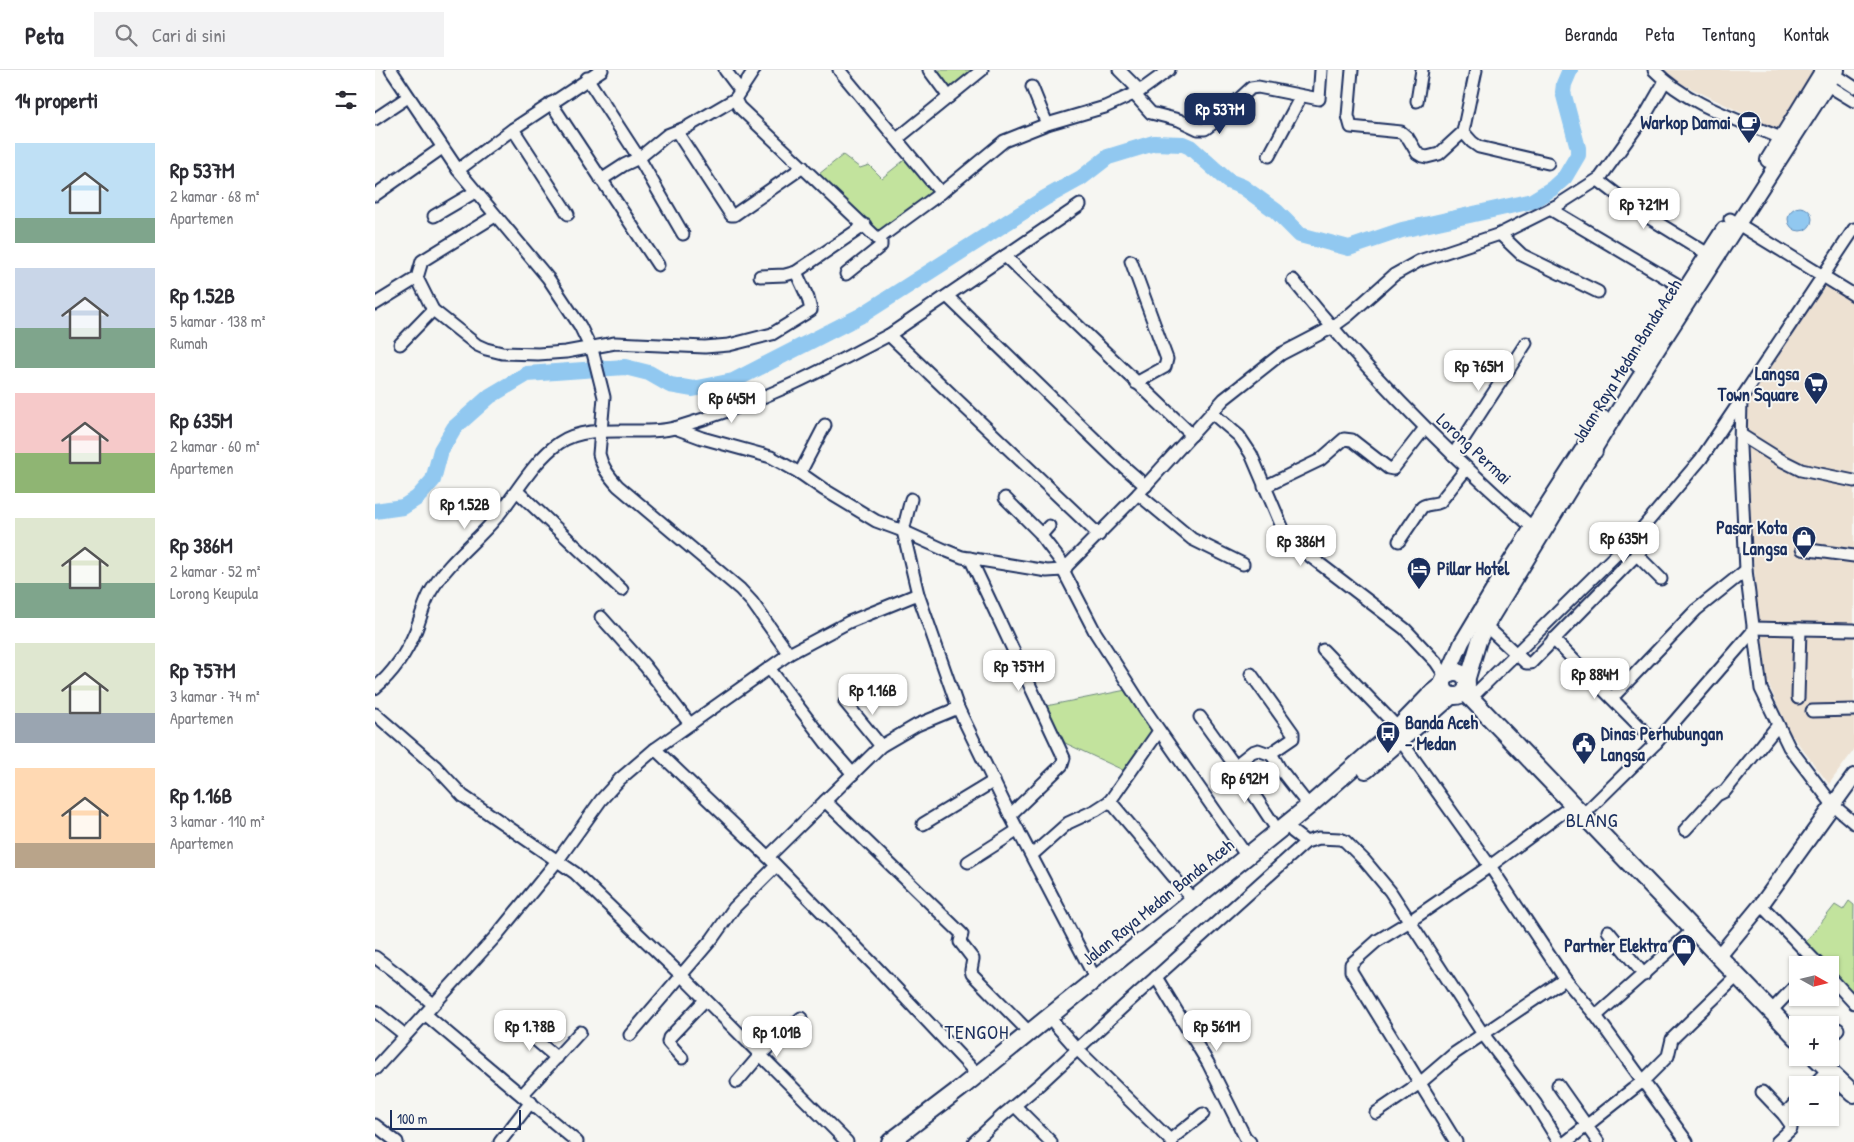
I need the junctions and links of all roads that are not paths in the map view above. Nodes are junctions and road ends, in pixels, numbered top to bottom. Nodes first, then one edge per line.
1 (391, 70) edge
2 (602, 70) edge
3 (725, 70) edge
4 (754, 70) edge
5 (839, 70) edge
6 (929, 70) edge
7 (982, 70) edge
8 (1119, 70) edge
9 (1169, 70) edge
10 (1321, 70) edge
11 (1352, 70) edge
12 (1422, 70) edge
13 (1476, 70) edge
14 (1654, 70) edge
15 (1828, 75) edge
16 (587, 78) junction
17 (1665, 81) junction
18 (1032, 87) dead end
19 (1854, 87) edge
20 (1137, 92) junction
21 (737, 95) junction
22 (1301, 96) junction
23 (408, 97) junction
24 (949, 97) junction
25 (1417, 101) dead end
26 (1854, 101) edge
27 (551, 103) junction
28 (375, 119) edge
29 (1047, 124) junction
30 (513, 129) junction
31 (677, 132) junction
32 (1463, 132) junction
33 (1781, 138) junction
34 (897, 139) junction
35 (442, 148) junction
36 (1269, 156) dead end
37 (639, 158) junction
38 (1548, 164) dead end
39 (803, 167) junction
40 (457, 170) junction
41 (601, 180) junction
42 (1598, 180) junction
43 (475, 192) junction
44 (941, 193) junction
45 (375, 194) edge
46 (1080, 204) dead end
47 (1550, 209) junction
48 (568, 214) dead end
49 (434, 216) dead end
50 (495, 216) junction
51 (1734, 222) junction
52 (865, 226) junction
53 (1854, 229) edge
54 (683, 234) dead end
55 (1500, 234) junction
56 (878, 239) junction
57 (1708, 254) junction
58 (1005, 256) junction
59 (1131, 261) dead end
60 (658, 265) dead end
61 (796, 272) junction
62 (846, 274) dead end
63 (760, 276) dead end
64 (1824, 277) junction
65 (417, 278) junction
66 (1293, 280) dead end
67 (1685, 289) junction
68 (1598, 292) dead end
69 (1854, 295) edge
70 (947, 296) junction
71 (375, 304) edge
72 (433, 310) junction
73 (1331, 328) junction
74 (889, 335) junction
75 (1526, 343) dead end
76 (399, 344) dead end
77 (592, 349) junction
78 (1137, 383) junction
79 (1741, 399) junction
80 (1212, 413) junction
81 (825, 425) dead end
82 (675, 428) junction
83 (1425, 428) junction
84 (600, 432) junction
85 (1192, 435) junction
86 (1741, 435) junction
87 (1590, 447) junction
88 (1453, 455) junction
89 (1467, 468) junction
90 (800, 473) junction
91 (1854, 481) edge
92 (1264, 487) junction
93 (1142, 490) junction
94 (517, 491) junction
95 (1005, 498) dead end
96 (911, 499) dead end
97 (1533, 528) junction
98 (903, 531) junction
99 (1639, 532) junction
100 (1099, 535) junction
101 (1399, 541) dead end
102 (1802, 549) dead end
103 (1636, 554) junction
104 (1854, 556) edge
105 (970, 558) junction
106 (1243, 564) dead end
107 (1065, 569) junction
108 (1746, 570) junction
109 (1661, 579) dead end
110 (622, 590) dead end
111 (918, 594) junction
112 (601, 617) dead end
113 (1486, 626) junction
114 (1799, 629) junction
115 (1753, 630) junction
116 (1854, 630) edge
117 (1553, 639) junction
118 (1323, 650) dead end
119 (789, 654) junction
120 (1515, 654) junction
121 (769, 668) junction
122 (1251, 674) dead end
123 (1456, 686) junction
124 (375, 688) edge
125 (1612, 698) junction
126 (1799, 698) dead end
127 (845, 702) dead end
128 (958, 708) junction
129 (1854, 710) edge
130 (1812, 711) dead end
131 (375, 714) edge
132 (1200, 717) dead end
133 (690, 724) junction
134 (1778, 724) junction
135 (1159, 731) junction
136 (1400, 734) junction
137 (1656, 743) junction
138 (881, 746) junction
139 (655, 749) junction
140 (1272, 755) junction
141 (1233, 763) junction
142 (853, 774) junction
143 (1854, 776) edge
144 (994, 781) junction
145 (825, 801) junction
146 (1110, 801) junction
147 (1833, 805) junction
148 (1309, 806) junction
149 (1579, 809) junction
150 (1010, 815) junction
151 (1854, 823) edge
152 (923, 824) dead end
153 (1286, 829) junction
154 (1018, 830) junction
155 (1685, 830) dead end
156 (1306, 842) junction
157 (1032, 855) junction
158 (1247, 855) junction
159 (768, 857) junction
160 (558, 860) junction
161 (968, 862) dead end
162 (776, 866) junction
163 (1489, 866) junction
164 (1193, 900) junction
165 (1761, 905) junction
166 (1410, 921) junction
167 (1693, 930) junction
168 (1608, 931) dead end
169 (1719, 956) junction
170 (1809, 956) edge
171 (375, 958) edge
172 (681, 975) junction
173 (1644, 975) junction
174 (1737, 976) junction
175 (1156, 977) junction
176 (1095, 978) junction
177 (1565, 979) junction
178 (1839, 987) edge
179 (1789, 992) edge
180 (705, 1000) junction
181 (1854, 1003) edge
182 (433, 1004) junction
183 (1772, 1010) junction
184 (375, 1011) edge
185 (425, 1014) junction
186 (1596, 1016) junction
187 (801, 1018) dead end
188 (1055, 1024) junction
189 (519, 1026) dead end
190 (1789, 1029) edge
191 (580, 1032) dead end
192 (1029, 1032) junction
193 (1483, 1034) junction
194 (405, 1035) junction
195 (630, 1035) dead end
196 (1077, 1049) junction
197 (760, 1055) junction
198 (557, 1058) junction
199 (682, 1058) dead end
200 (1824, 1066) edge
201 (375, 1069) edge
202 (1828, 1070) junction
203 (977, 1074) junction
204 (1822, 1076) edge
205 (1643, 1081) junction
206 (737, 1082) dead end
207 (1420, 1083) junction
208 (1558, 1085) dead end
209 (963, 1091) junction
210 (1762, 1092) dead end
211 (1854, 1094) edge
212 (526, 1099) junction
213 (1015, 1106) junction
214 (1789, 1110) edge
215 (1376, 1113) dead end
216 (1203, 1114) dead end
217 (1784, 1115) junction
218 (375, 1125) edge
219 (1586, 1127) junction
220 (1171, 1141) edge
221 (397, 1142) edge
222 (500, 1142) edge
223 (577, 1142) edge
224 (847, 1142) edge
225 (890, 1142) edge
226 (905, 1142) edge
227 (974, 1142) edge
228 (1051, 1142) edge
229 (1250, 1142) edge
230 (1457, 1142) edge
231 (1559, 1142) edge
232 (1566, 1142) edge
233 (1598, 1142) edge
234 (1687, 1142) edge
235 (1777, 1142) edge

1 - 23 street
2 - 16 street
3 - 21 street
4 - 21 street
5 - 34 street
6 - 24 street
7 - 24 street
8 - 20 street
9 - 20 street
10 - 22 street
11 - 32 street
12 - 25 street
13 - 32 street
14 - 17 street
15 - 19 street
15 - 26 street
15 - 33 main road
15 - 51 main road, Jalan Raya Medan Banda Aceh
16 - 27 street
16 - 37 street
17 - 33 street
17 - 42 street
18 - 29 street
20 - 22 street
20 - 29 street
21 - 31 street
21 - 39 street
22 - 36 street
23 - 28 street
23 - 35 street
24 - 34 street
27 - 30 street
27 - 41 street
29 - 44 street
30 - 40 street
30 - 48 street
31 - 37 street
31 - 39 street
32 - 38 street
33 - 51 main road
34 - 44 street
35 - 40 street
35 - 45 street
37 - 41 street
37 - 54 street
39 - 52 street
40 - 43 street
41 - 60 street
42 - 47 street
42 - 57 street
43 - 49 street
43 - 50 street
44 - 56 street
46 - 58 street
47 - 55 street
47 - 67 street
50 - 65 street
50 - 77 street
51 - 57 main road
51 - 64 street
51 - 87 main road, Jalan Raya Medan Banda Aceh
52 - 56 street
52 - 61 street
53 - 64 street
55 - 68 street
55 - 73 street
56 - 62 street
57 - 67 main road
58 - 70 street
58 - 78 street
59 - 78 street
61 - 63 street
61 - 77 street
64 - 69 street
64 - 79 street
65 - 71 street
65 - 72 street
66 - 73 street, Lorong Permai
67 - 87 main road
70 - 74 street
70 - 93 street
72 - 76 street
72 - 77 street
73 - 80 street
73 - 83 street, Lorong Permai
74 - 82 street
74 - 100 street
75 - 88 street
77 - 84 street
78 - 85 street
79 - 86 street
79 - 99 street
80 - 85 street
80 - 92 street
81 - 90 street
82 - 84 street
82 - 90 street
83 - 88 street, Lorong Permai
83 - 92 street
84 - 94 street
84 - 119 street
85 - 93 street
86 - 91 street
86 - 108 street
87 - 97 main road
87 - 113 main road, Jalan Raya Medan Banda Aceh
88 - 89 street, Lorong Permai
89 - 97 street, Lorong Permai
89 - 101 street
90 - 98 street
92 - 123 street
93 - 100 street
93 - 106 street
94 - 110 street
94 - 124 street
95 - 107 street
96 - 98 street
97 - 123 main road
98 - 105 street
98 - 111 street
99 - 103 street
99 - 120 street
100 - 107 street
102 - 104 street
103 - 109 street
103 - 117 street
105 - 107 street
105 - 150 street
107 - 135 street
108 - 115 street
108 - 125 street
111 - 119 street
111 - 128 street
112 - 133 street
113 - 120 street
113 - 123 main road, Jalan Raya Medan Banda Aceh
114 - 115 street
114 - 116 street
114 - 126 street
115 - 134 street
115 - 137 street
117 - 120 street
117 - 125 street
118 - 136 street
119 - 121 street
120 - 123 street
121 - 133 street
121 - 142 street
122 - 140 street
123 - 136 highway, Jalan Raya Medan Banda Aceh
123 - 149 highway
125 - 137 street
127 - 138 street
128 - 138 street
128 - 144 street
129 - 130 street
131 - 160 street
132 - 141 street
133 - 139 street
134 - 147 street
134 - 155 street
135 - 146 street
135 - 158 street
136 - 148 highway, Jalan Raya Medan Banda Aceh
136 - 153 highway, Jalan Raya Medan Banda Aceh
136 - 163 street
137 - 149 street
138 - 142 street
139 - 159 street
139 - 160 street
140 - 141 street
140 - 148 street
141 - 153 street
142 - 145 street
143 - 147 main road
144 - 150 street
144 - 152 street
145 - 159 street
145 - 192 street
146 - 157 street
146 - 164 street
147 - 151 street
147 - 165 main road
148 - 153 highway, Jalan Raya Medan Banda Aceh
149 - 163 street
149 - 167 highway
150 - 154 street
153 - 156 street
153 - 158 highway, Jalan Raya Medan Banda Aceh
153 - 188 highway, Jalan Raya Medan Banda Aceh
154 - 157 street
154 - 161 street
156 - 166 street
156 - 175 street
157 - 176 street
158 - 164 highway, Jalan Raya Medan Banda Aceh
159 - 162 street
160 - 172 street
160 - 182 street
162 - 172 street
162 - 203 street
163 - 166 street
163 - 177 street
164 - 176 highway, Jalan Raya Medan Banda Aceh
165 - 169 main road
165 - 170 street
166 - 193 street
166 - 207 street
167 - 169 highway
167 - 173 street
168 - 173 street
169 - 174 highway
171 - 182 street
172 - 180 street
172 - 195 street
173 - 186 street
174 - 183 highway
174 - 205 street
175 - 196 street
175 - 229 street
176 - 192 highway, Jalan Raya Medan Banda Aceh
177 - 186 street
177 - 193 street
178 - 181 street
179 - 183 street
180 - 197 street
180 - 199 street
182 - 185 street
183 - 190 highway
184 - 194 street
185 - 194 street
185 - 212 street
186 - 205 street
187 - 197 street
188 - 196 street
188 - 209 highway, Jalan Raya Medan Banda Aceh
189 - 198 street
191 - 198 street
192 - 203 highway, Jalan Raya Medan Banda Aceh
193 - 207 street
193 - 231 street
194 - 201 street
196 - 213 street
196 - 220 street
197 - 206 street
197 - 224 street
198 - 212 street
200 - 202 highway
202 - 204 street
202 - 211 highway
203 - 209 highway, Jalan Raya Medan Banda Aceh
205 - 219 street
205 - 234 street
207 - 215 street
207 - 230 street
208 - 219 street
209 - 225 highway, Jalan Raya Medan Banda Aceh
209 - 226 highway, Jalan Raya Medan Banda Aceh
210 - 217 street
212 - 222 street
212 - 223 street
213 - 227 street
213 - 228 street
214 - 217 street
216 - 220 street
217 - 235 street
218 - 221 street
219 - 232 street
219 - 233 street

